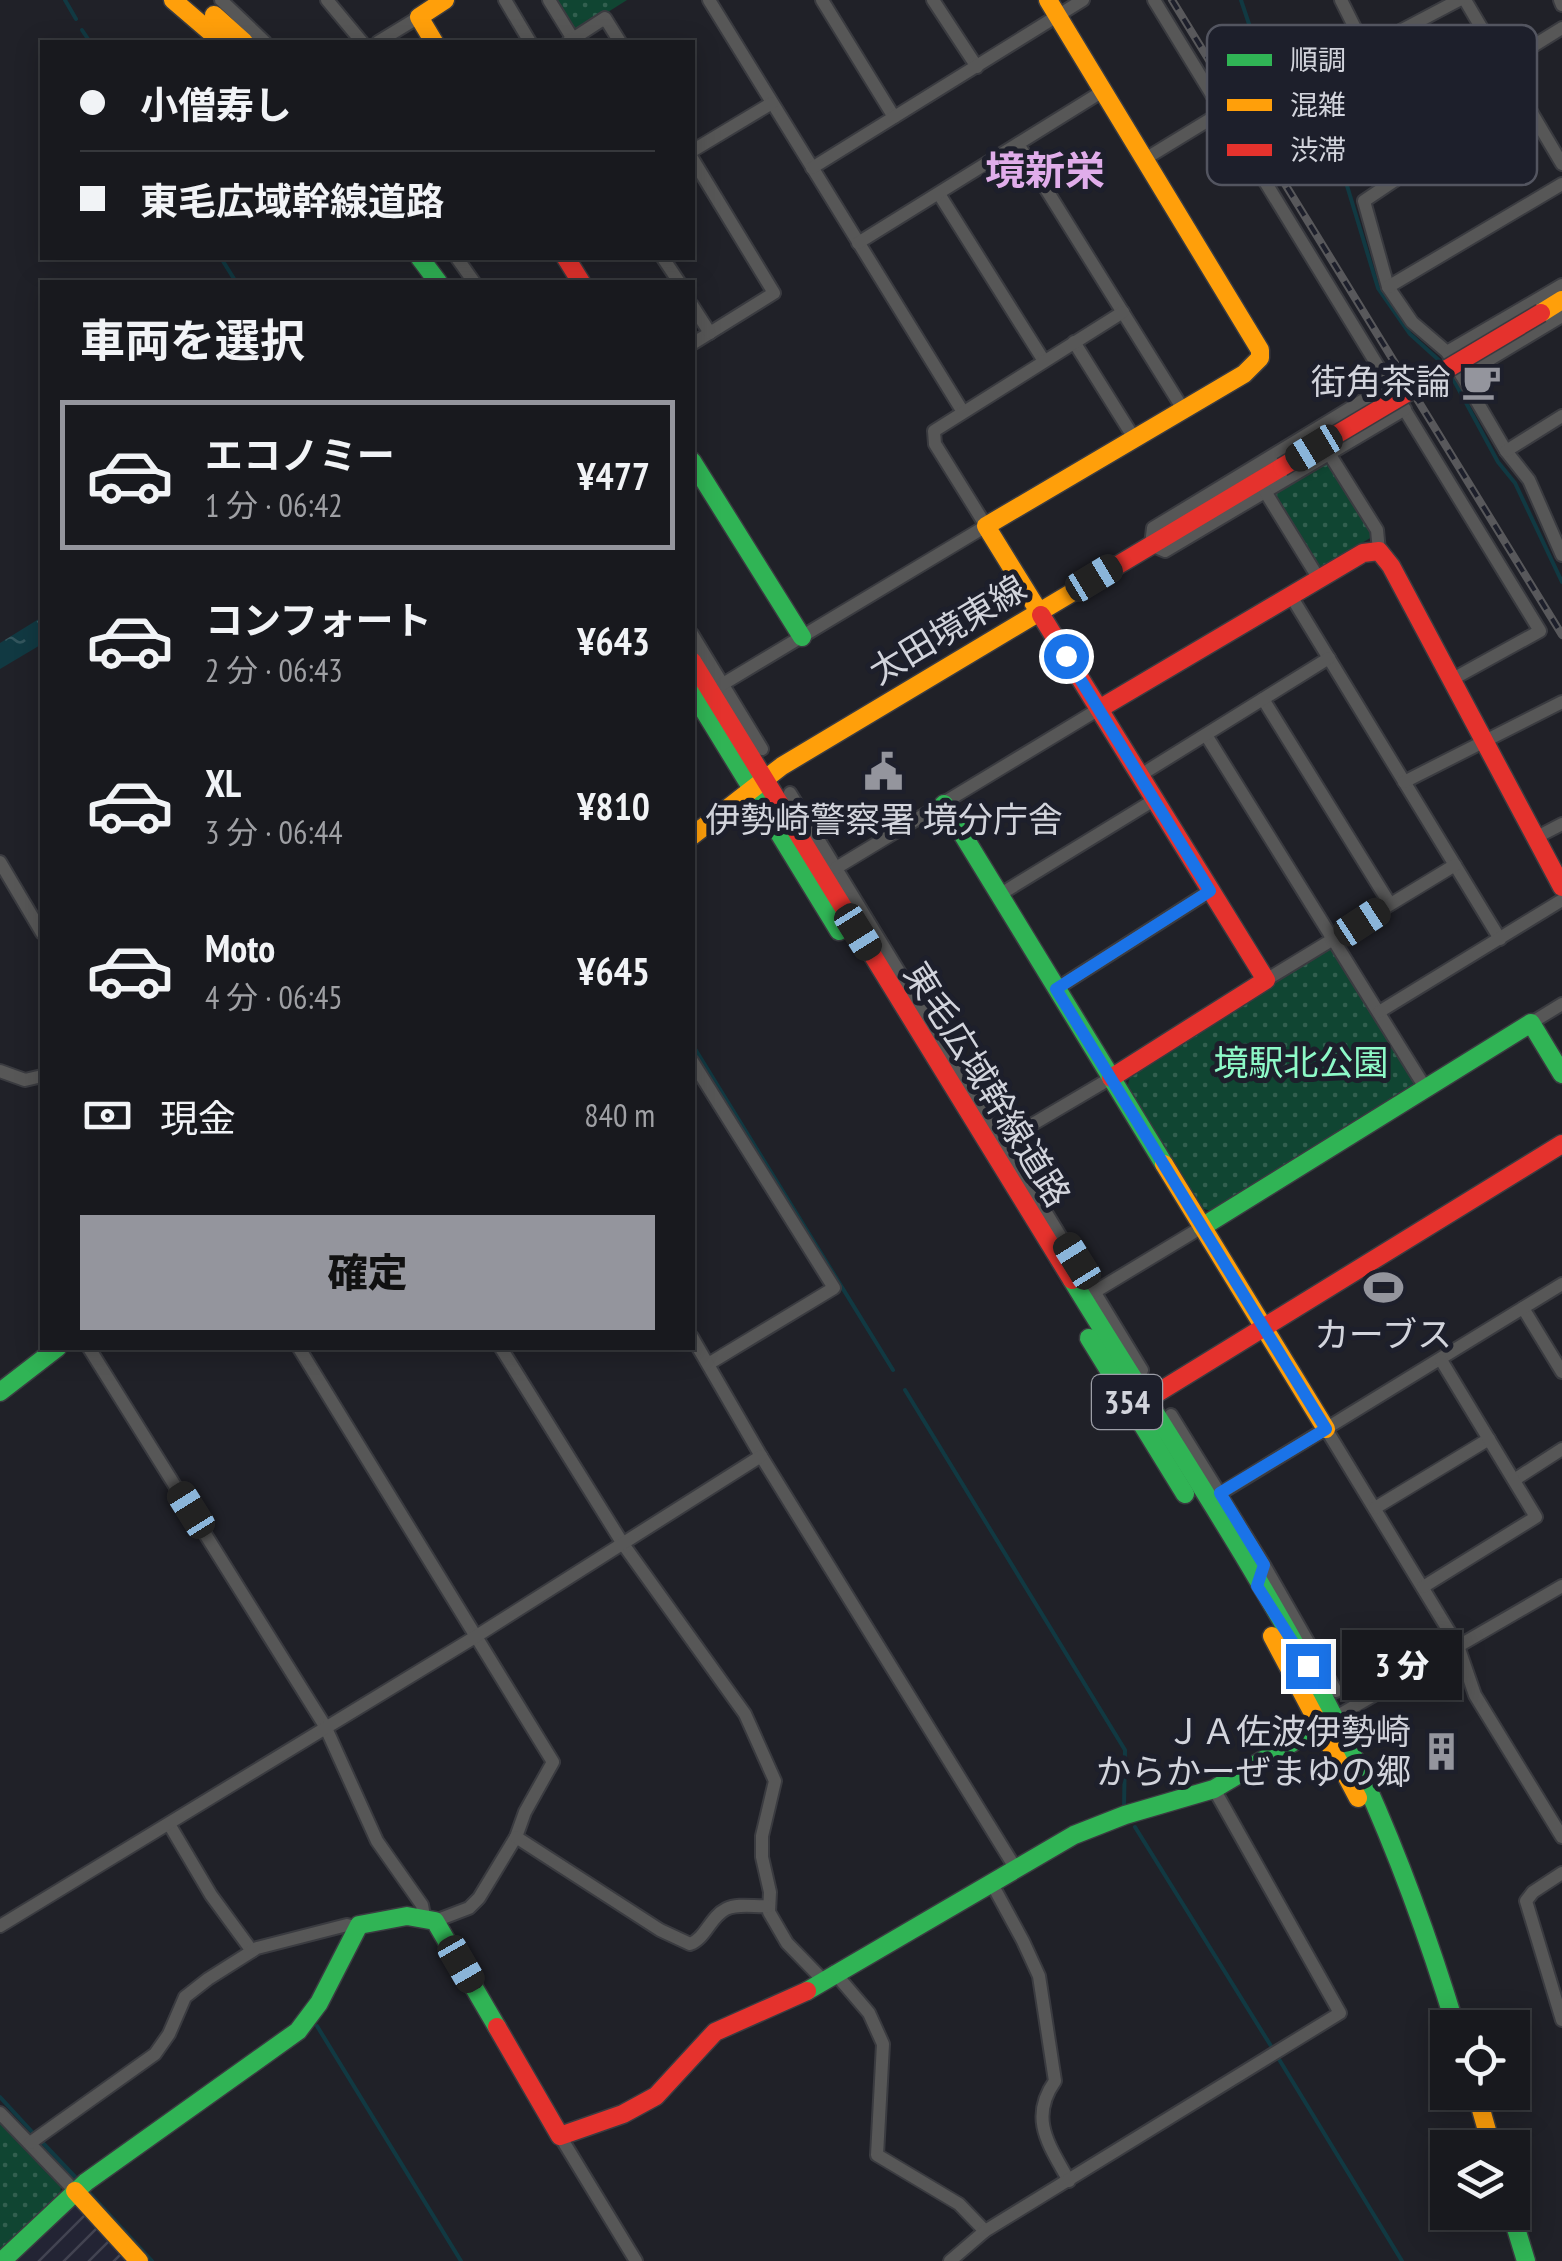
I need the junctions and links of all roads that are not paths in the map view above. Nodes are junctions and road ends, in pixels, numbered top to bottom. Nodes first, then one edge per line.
1 (173, 0) edge
2 (196, 0) edge
3 (221, 0) edge
4 (328, 0) edge
5 (444, 0) edge
6 (505, 0) edge
7 (549, 0) edge
8 (710, 0) edge
9 (822, 0) edge
10 (933, 0) edge
11 (1083, 0) edge
12 (1154, 0) edge
13 (1341, 0) edge
14 (1462, 0) edge
15 (1053, 8) edge
16 (419, 17) junction
17 (1354, 25) edge
18 (1413, 25) edge
19 (1478, 25) edge
20 (1562, 28) edge
21 (220, 40) edge
22 (242, 40) edge
23 (263, 40) edge
24 (360, 40) edge
25 (381, 40) edge
26 (433, 40) edge
27 (529, 40) edge
28 (570, 40) edge
29 (573, 40) edge
30 (619, 40) edge
31 (1537, 44) edge
32 (977, 67) junction
33 (1207, 87) edge
34 (1104, 91) junction
35 (772, 104) junction
36 (894, 117) junction
37 (1207, 121) edge
38 (1537, 125) edge
39 (1018, 144) junction
40 (695, 149) edge
41 (1145, 158) junction
42 (695, 163) edge
43 (1562, 164) edge
44 (812, 168) junction
45 (1562, 184) edge
46 (1267, 185) edge
47 (1389, 185) edge
48 (939, 194) junction
49 (858, 243) junction
50 (1562, 284) edge
51 (1388, 287) junction
52 (1562, 300) edge
53 (695, 309) edge
54 (1122, 312) junction
55 (1562, 316) edge
56 (710, 333) junction
57 (695, 342) edge
58 (1074, 342) junction
59 (1447, 352) junction
60 (1044, 361) junction
61 (1462, 376) junction
62 (1390, 384) junction
63 (1405, 409) junction
64 (1182, 410) junction
65 (962, 412) junction
66 (1562, 416) edge
67 (1134, 438) junction
68 (1506, 451) junction
69 (1330, 455) junction
70 (695, 466) edge
71 (1266, 493) junction
72 (986, 526) junction
73 (1150, 545) junction
74 (1379, 550) junction
75 (1562, 555) edge
76 (1319, 579) junction
77 (1291, 596) junction
78 (1039, 612) junction
79 (802, 637) junction
80 (695, 639) edge
81 (1329, 658) junction
82 (695, 666) edge
83 (1451, 680) junction
84 (723, 684) junction
85 (695, 695) edge
86 (1263, 699) junction
87 (1562, 702) edge
88 (1099, 709) junction
89 (1206, 735) junction
90 (1482, 741) junction
91 (762, 749) dead end
92 (1139, 776) junction
93 (1404, 782) junction
94 (759, 784) junction
95 (790, 792) dead end
96 (1154, 800) junction
97 (944, 804) junction
98 (1562, 824) edge
99 (695, 834) edge
100 (1536, 838) junction
101 (0, 862) edge
102 (1455, 865) junction
103 (836, 868) junction
104 (1562, 887) edge
105 (1210, 891) junction
106 (999, 895) junction
107 (1562, 900) edge
108 (1390, 904) junction
109 (40, 930) edge
110 (858, 932) junction
111 (1500, 939) junction
112 (1334, 940) junction
113 (885, 948) junction
114 (1266, 980) junction
115 (1056, 989) junction
116 (1562, 1004) edge
117 (1379, 1012) junction
118 (1530, 1024) junction
119 (695, 1066) edge
120 (0, 1071) edge
121 (1562, 1074) edge
122 (40, 1076) edge
123 (1111, 1078) junction
124 (1426, 1089) junction
125 (1004, 1141) junction
126 (1562, 1144) edge
127 (1202, 1227) junction
128 (1058, 1231) junction
129 (1055, 1254) junction
130 (1562, 1284) edge
131 (1096, 1291) junction
132 (1522, 1308) junction
133 (1264, 1328) junction
134 (695, 1341) edge
135 (53, 1350) edge
136 (91, 1350) edge
137 (299, 1350) edge
138 (502, 1350) edge
139 (1441, 1360) junction
140 (710, 1363) junction
141 (1142, 1370) dead end
142 (1562, 1372) edge
143 (0, 1392) edge
144 (1139, 1404) junction
145 (1171, 1414) dead end
146 (1326, 1429) junction
147 (1489, 1439) junction
148 (1562, 1450) edge
149 (762, 1456) junction
150 (1187, 1468) junction
151 (1206, 1470) junction
152 (1514, 1480) junction
153 (1220, 1493) junction
154 (1375, 1508) junction
155 (623, 1544) junction
156 (1264, 1565) junction
157 (1257, 1586) junction
158 (1562, 1586) edge
159 (1424, 1587) junction
160 (474, 1637) junction
161 (1458, 1646) junction
162 (1336, 1691) dead end
163 (1329, 1721) junction
164 (325, 1726) junction
165 (1214, 1790) junction
166 (169, 1824) junction
167 (516, 1837) junction
168 (1562, 1837) edge
169 (1016, 1869) junction
170 (1562, 1873) edge
171 (992, 1884) junction
172 (768, 1906) junction
173 (430, 1918) junction
174 (0, 1926) edge
175 (355, 1927) junction
176 (252, 1951) junction
177 (829, 1976) junction
178 (1437, 2010) edge
179 (1450, 2010) edge
180 (1562, 2020) edge
181 (0, 2113) edge
182 (560, 2136) junction
183 (30, 2143) junction
184 (1069, 2180) junction
185 (79, 2187) junction
186 (1503, 2230) edge
187 (1517, 2230) edge
188 (985, 2232) junction
189 (2, 2261) edge
190 (139, 2261) edge
191 (636, 2261) edge
192 (950, 2261) edge
193 (1512, 2261) edge
194 (1526, 2261) edge

1 - 21 main road
2 - 22 main road
3 - 23 street
4 - 24 street
5 - 16 main road
6 - 27 street
7 - 28 street
8 - 35 street
9 - 36 street
10 - 32 street
11 - 15 street
12 - 33 street
13 - 17 street
14 - 18 street
14 - 19 street
15 - 32 street
15 - 34 main road
16 - 25 street
16 - 26 main road
20 - 31 street
29 - 30 street
32 - 36 street
34 - 39 street
34 - 41 main road
35 - 40 street
35 - 44 street
36 - 44 street
37 - 41 street
38 - 43 street
39 - 48 street
39 - 54 street
41 - 64 main road
42 - 56 street
44 - 49 street
45 - 51 street
46 - 62 street
47 - 51 street
48 - 49 street
48 - 60 street
49 - 65 street
50 - 59 street
51 - 59 street
52 - 73 main road, 太田境東線, bridge
53 - 56 street
54 - 58 street
54 - 64 street
55 - 61 street
56 - 57 street
58 - 60 street
58 - 67 street
59 - 61 street
60 - 65 street
61 - 68 street
62 - 63 street
62 - 73 street
63 - 69 street
63 - 83 street
64 - 67 main road
65 - 72 street
66 - 68 street
67 - 72 main road
68 - 75 street
69 - 71 street
69 - 74 street
70 - 79 main road
71 - 73 street
71 - 76 street
72 - 78 main road
72 - 79 street
73 - 78 main road, 太田境東線
74 - 76 main road
74 - 83 main road
76 - 77 main road
77 - 81 street
77 - 88 main road
78 - 88 main road
78 - 94 main road, 太田境東線
79 - 84 street
80 - 84 street
81 - 86 street
81 - 93 street
82 - 94 main road, 東毛広域幹線道路 / 354
83 - 90 main road
84 - 91 street
85 - 94 main road, 東毛広域幹線道路 / 354
86 - 89 street
86 - 108 street
87 - 90 street
88 - 92 main road
88 - 97 street
89 - 92 street
89 - 112 street
90 - 93 street
90 - 100 main road
92 - 96 main road
93 - 102 street
94 - 99 main road, 太田境東線
94 - 110 main road, 東毛広域幹線道路 / 354
94 - 144 main road, 東毛広域幹線道路 / 354
95 - 103 street
96 - 105 main road
96 - 106 street
97 - 103 street
97 - 106 main road
98 - 100 street
100 - 104 main road
101 - 109 street
102 - 108 street
102 - 111 street
103 - 113 street
105 - 114 main road
105 - 115 street
106 - 115 main road
107 - 111 street
108 - 112 street
110 - 113 street
110 - 129 main road, 東毛広域幹線道路 / 354
111 - 117 street
112 - 114 street
112 - 117 street
113 - 125 street
114 - 123 main road
115 - 123 main road
116 - 118 street
117 - 124 street
118 - 121 main road
118 - 124 main road
119 - 140 street
120 - 122 street
123 - 125 street
123 - 127 main road
124 - 127 main road
125 - 128 street
126 - 133 main road
127 - 131 street
127 - 133 main road
128 - 129 street
128 - 131 street
129 - 144 main road, 東毛広域幹線道路 / 354
130 - 132 street
131 - 141 street
132 - 139 street
132 - 142 street
133 - 144 main road
133 - 146 main road
134 - 140 street
135 - 143 main road
136 - 164 street
137 - 160 street
138 - 155 street
139 - 146 street
139 - 147 street
140 - 149 street
144 - 150 main road, 東毛広域幹線道路 / 354
144 - 163 main road, 東毛広域幹線道路 / 354
145 - 151 street
146 - 153 street
146 - 154 street
147 - 152 street
147 - 154 street
148 - 152 street
149 - 155 street
149 - 169 street
150 - 151 street
150 - 157 main road, 東毛広域幹線道路 / 354
151 - 153 street
152 - 159 street
153 - 156 street
154 - 159 street
155 - 160 street
155 - 172 street
156 - 157 street
156 - 162 street
157 - 163 main road, 東毛広域幹線道路 / 354
158 - 161 street
159 - 161 street
160 - 164 street
160 - 167 street
161 - 163 street
161 - 168 street
163 - 165 main road
163 - 178 main road, 東毛広域幹線道路 / 354
163 - 179 main road, 東毛広域幹線道路 / 354
164 - 166 street
164 - 173 street
165 - 169 main road
165 - 184 street
166 - 174 street
166 - 176 street
167 - 172 street
167 - 173 street
169 - 171 main road
170 - 180 street
171 - 177 main road
171 - 184 street
172 - 177 street
173 - 175 main road
173 - 182 main road
175 - 176 street
175 - 185 main road
176 - 183 street
177 - 182 main road
177 - 188 street
181 - 183 street
182 - 191 street
183 - 185 street
184 - 188 street
185 - 189 main road
185 - 190 main road
186 - 193 main road
187 - 194 main road
188 - 192 street

